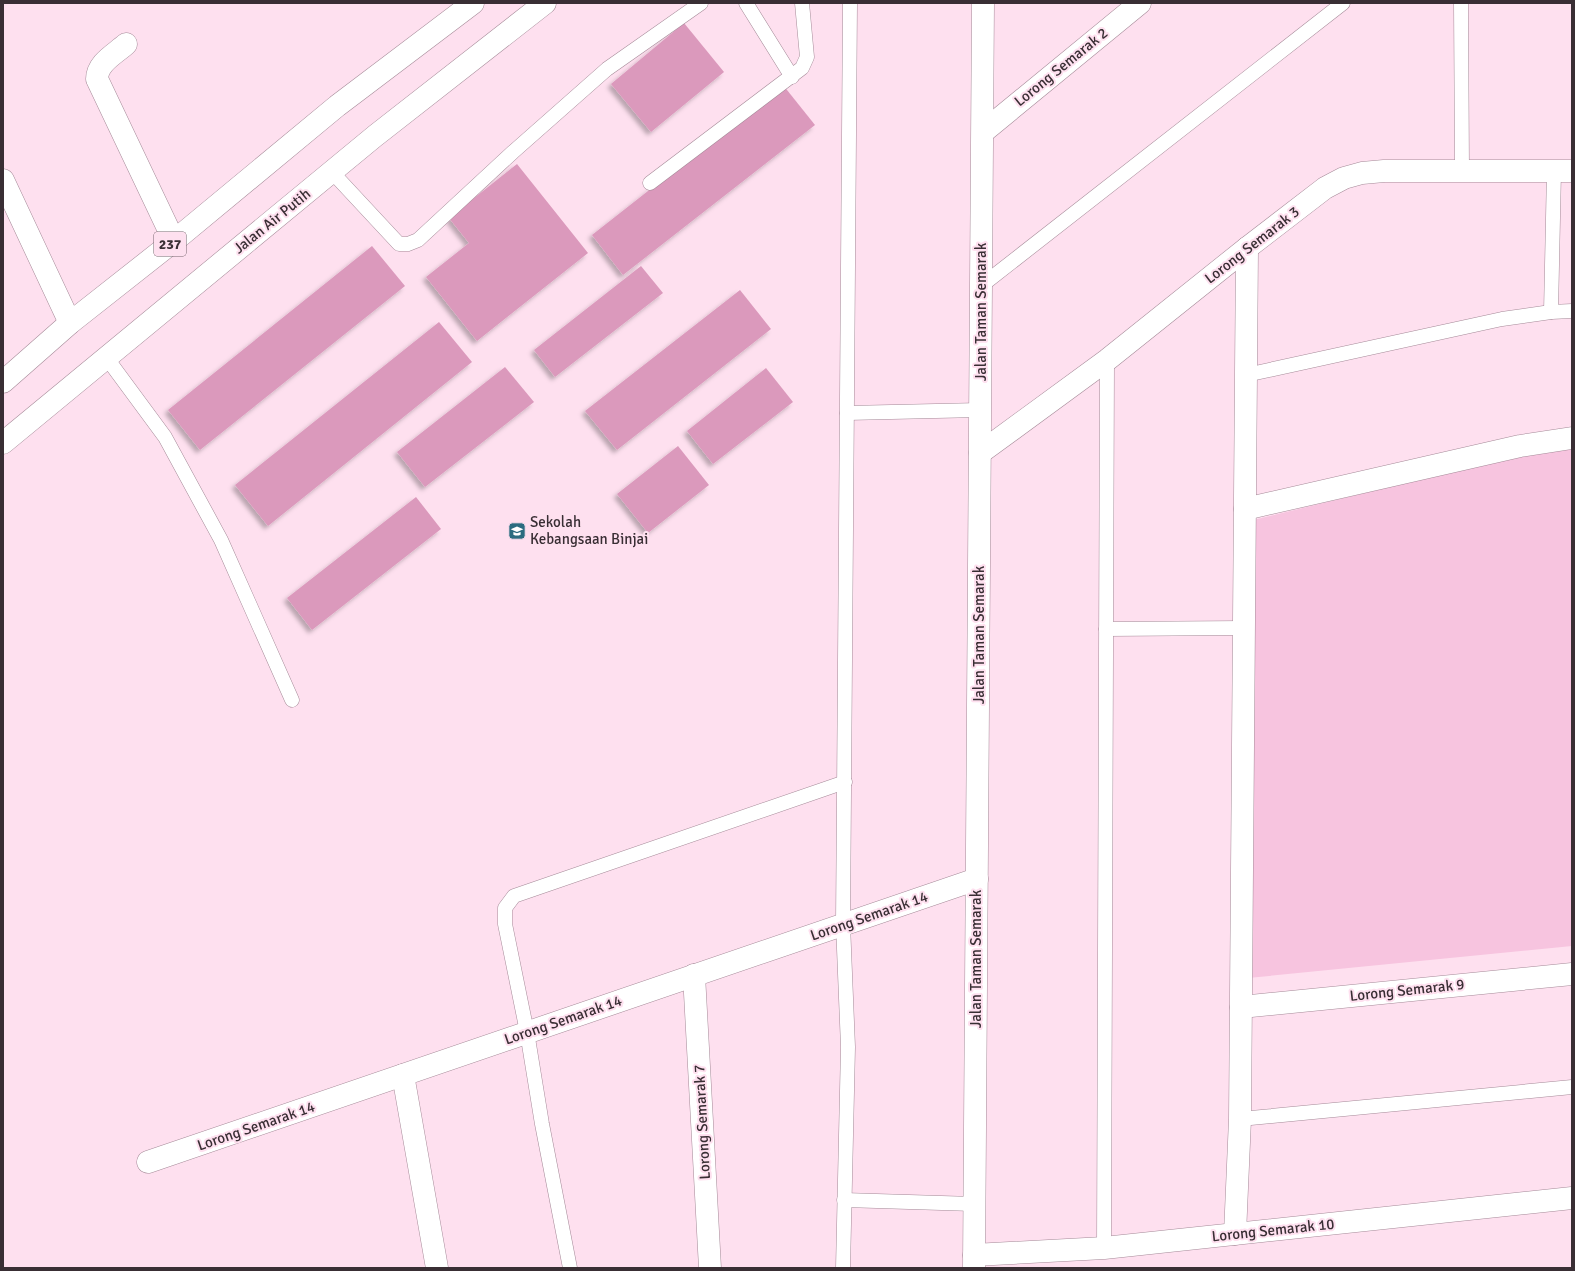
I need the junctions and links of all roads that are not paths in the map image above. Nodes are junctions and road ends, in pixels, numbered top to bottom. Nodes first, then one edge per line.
1 (545, 3) edge
2 (701, 3) edge
3 (746, 3) edge
4 (802, 3) edge
5 (850, 3) edge
6 (983, 3) edge
7 (1140, 3) edge
8 (1343, 3) edge
9 (1461, 3) edge
10 (466, 5) edge
11 (126, 44) dead end
12 (792, 77) junction
13 (983, 132) junction
14 (1462, 171) junction
15 (1563, 171) edge
16 (332, 172) junction
17 (3, 180) edge
18 (650, 183) dead end
19 (174, 241) junction
20 (1247, 248) junction
21 (981, 286) junction
22 (1572, 311) edge
23 (1551, 312) junction
24 (70, 323) junction
25 (106, 358) junction
26 (1107, 360) junction
27 (1246, 375) junction
28 (3, 382) edge
29 (980, 410) junction
30 (847, 413) junction
31 (1572, 438) edge
32 (3, 443) edge
33 (980, 453) junction
34 (1245, 509) junction
35 (1244, 628) junction
36 (1106, 630) junction
37 (292, 700) dead end
38 (845, 782) junction
39 (977, 879) junction
40 (843, 924) junction
41 (1572, 974) edge
42 (694, 976) junction
43 (1241, 1007) junction
44 (527, 1032) junction
45 (403, 1075) junction
46 (1572, 1087) edge
47 (1240, 1119) junction
48 (148, 1162) dead end
49 (1572, 1198) edge
50 (844, 1200) junction
51 (974, 1204) junction
52 (1235, 1234) junction
53 (1104, 1248) junction
54 (974, 1262) edge
55 (437, 1268) edge
56 (570, 1268) edge
57 (710, 1268) edge
58 (843, 1268) edge

1 - 16 street, Jalan Air Putih
2 - 16 lane
3 - 12 lane
4 - 12 lane
5 - 30 lane
6 - 13 street, Jalan Taman Semarak
7 - 13 street, Lorong Semarak 2
8 - 21 lane
9 - 14 lane
10 - 19 street, 237
11 - 19 street
12 - 18 lane
13 - 21 street, Jalan Taman Semarak
14 - 15 street, Lorong Semarak 3
14 - 20 street, Lorong Semarak 3
15 - 23 lane
16 - 25 street, Jalan Air Putih
17 - 24 street
19 - 24 street, 237
20 - 26 street, Lorong Semarak 3
20 - 27 street
21 - 29 street, Jalan Taman Semarak
22 - 23 lane
23 - 27 lane
24 - 28 street, 237
25 - 32 street, Jalan Air Putih
25 - 37 lane
26 - 33 street, Lorong Semarak 3
26 - 36 lane
27 - 34 street
29 - 30 lane
29 - 33 street, Jalan Taman Semarak
30 - 38 lane
31 - 34 street
33 - 39 street, Jalan Taman Semarak
34 - 35 street
35 - 36 lane
35 - 43 street
36 - 53 lane
38 - 40 lane
38 - 44 lane
39 - 40 street, Lorong Semarak 14
39 - 51 street, Jalan Taman Semarak
40 - 42 street, Lorong Semarak 14
40 - 50 lane
41 - 43 street, Lorong Semarak 9
42 - 44 street, Lorong Semarak 14
42 - 57 street, Lorong Semarak 7
43 - 47 street
44 - 45 street, Lorong Semarak 14
44 - 56 lane
45 - 48 street, Lorong Semarak 14
45 - 55 street
46 - 47 lane
47 - 52 street
49 - 52 street, Lorong Semarak 10
50 - 51 lane
50 - 58 lane
51 - 54 street, Jalan Taman Semarak
52 - 53 street, Lorong Semarak 10
53 - 54 street, Lorong Semarak 10

